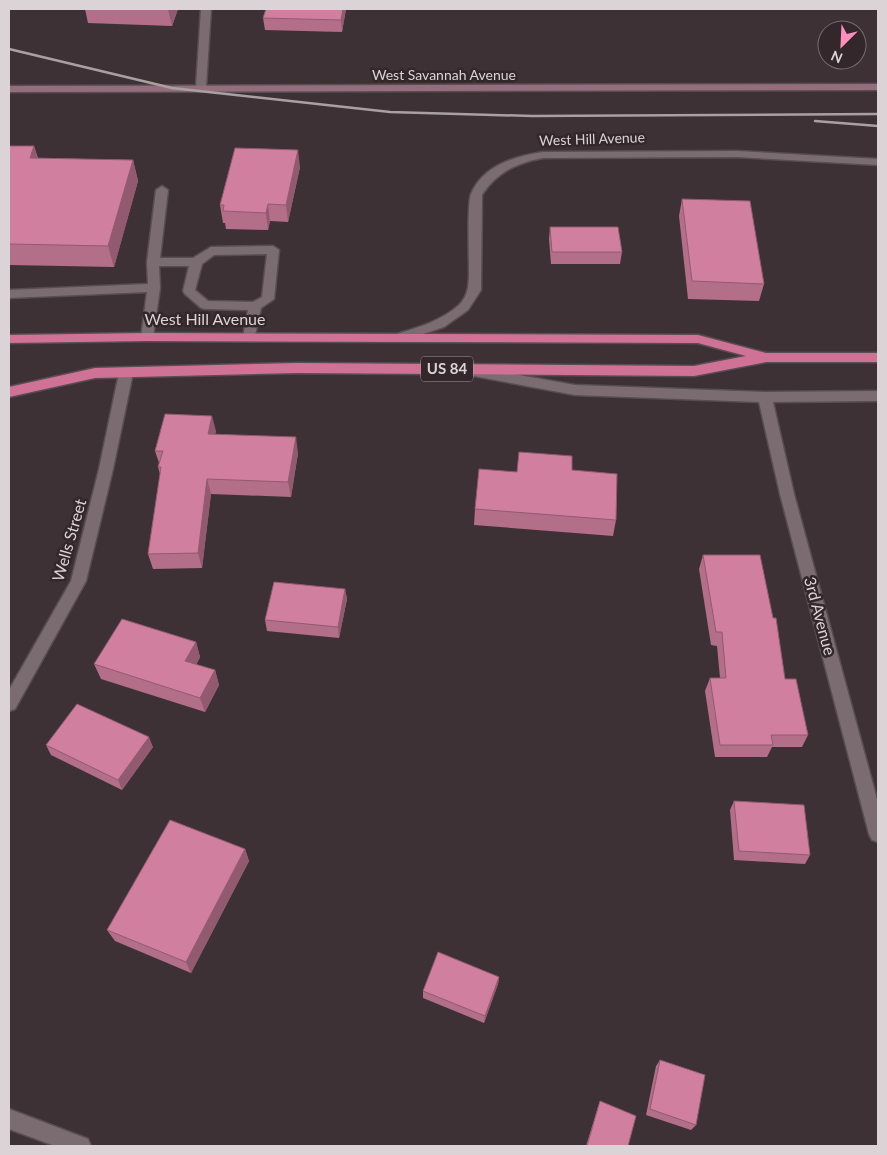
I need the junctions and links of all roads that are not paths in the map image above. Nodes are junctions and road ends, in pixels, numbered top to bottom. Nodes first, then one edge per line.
1 (206, 9) edge
2 (201, 87) junction
3 (878, 87) edge
4 (9, 89) edge
5 (878, 162) edge
6 (162, 190) dead end
7 (152, 262) junction
8 (196, 262) junction
9 (154, 288) junction
10 (9, 294) edge
11 (255, 306) junction
12 (147, 337) junction
13 (249, 337) junction
14 (402, 337) junction
15 (9, 339) edge
16 (766, 357) junction
17 (878, 358) edge
18 (462, 370) junction
19 (126, 373) junction
20 (9, 392) edge
21 (878, 396) edge
22 (765, 397) junction
23 (9, 704) edge
24 (875, 811) edge
25 (878, 834) edge
26 (9, 1119) edge
27 (81, 1146) edge

1 - 2 street
2 - 3 street, West Savannah Avenue
2 - 4 street, West Savannah Avenue
5 - 14 street, West Hill Avenue
6 - 7 street
7 - 8 street
7 - 9 street
8 - 11 street
8 - 11 street
9 - 10 street
9 - 12 street
11 - 13 street
12 - 13 highway, West Hill Avenue / US 84
12 - 15 highway, West Hill Avenue / US 84
13 - 14 highway, West Hill Avenue / US 84
14 - 16 highway, West Hill Avenue / US 84
16 - 17 highway, West Hill Avenue / US 84
16 - 18 highway, West Hill Avenue / US 84
18 - 19 highway, West Hill Avenue / US 84
18 - 22 street, West Hill Avenue
19 - 20 highway, US 84
19 - 23 street, Wells Street
21 - 22 street, West Hill Avenue
22 - 24 street, 3rd Avenue
24 - 25 street, 3rd Avenue
26 - 27 street

